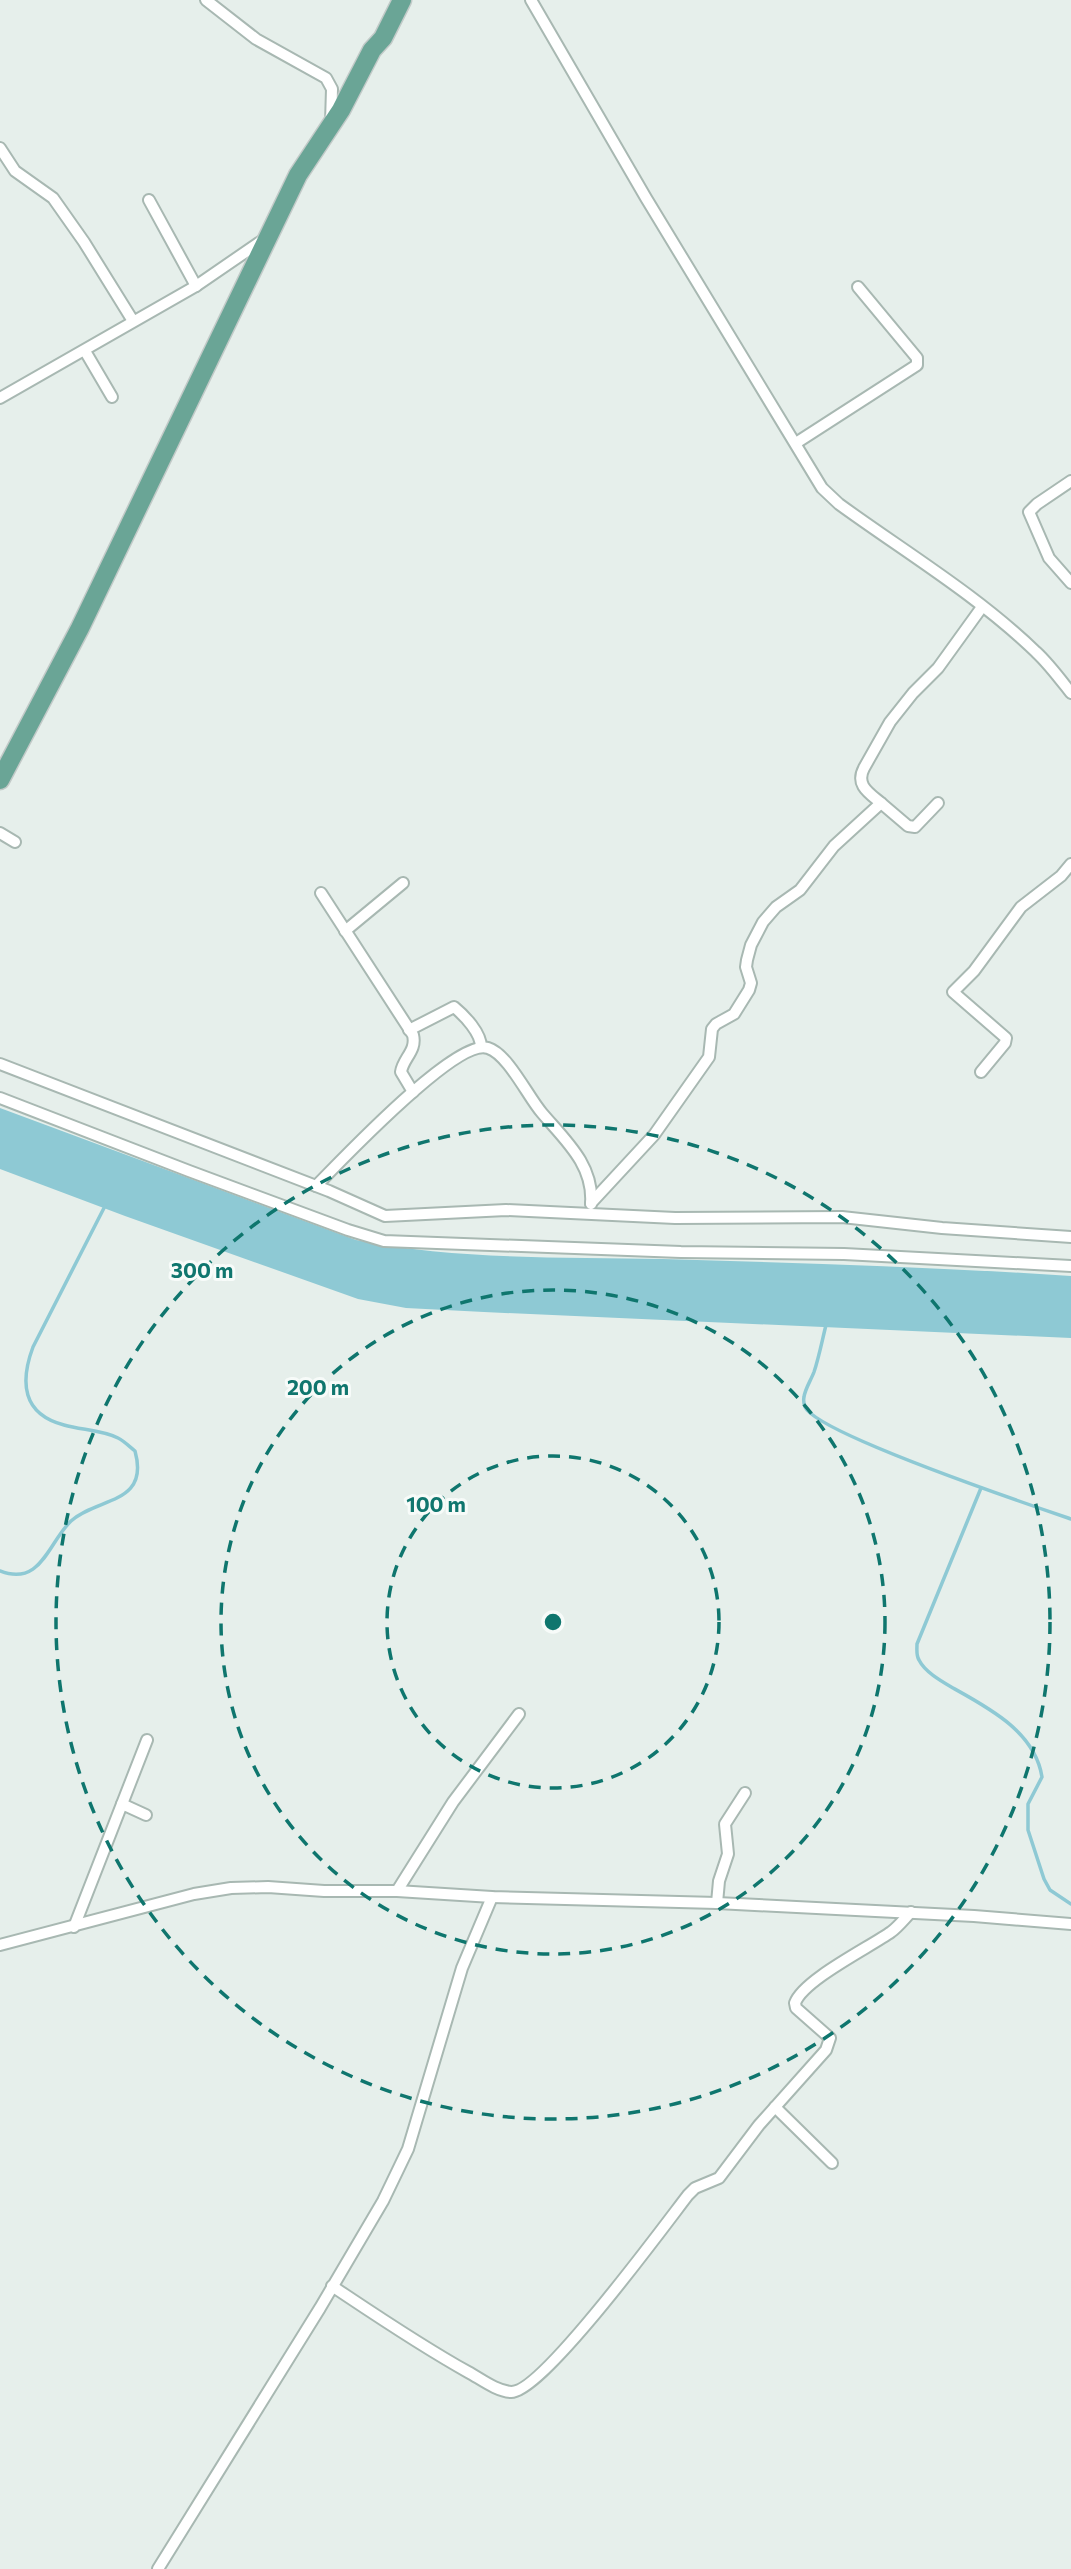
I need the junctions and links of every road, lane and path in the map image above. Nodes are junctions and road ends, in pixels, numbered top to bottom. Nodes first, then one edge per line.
1 (206, 0) edge
2 (392, 0) edge
3 (402, 0) edge
4 (531, 0) edge
5 (376, 41) junction
6 (331, 127) junction
7 (0, 148) edge
8 (149, 200) dead end
9 (268, 237) junction
10 (196, 286) junction
11 (858, 286) dead end
12 (132, 321) junction
13 (85, 351) junction
14 (112, 397) dead end
15 (0, 398) edge
16 (796, 443) junction
17 (1071, 481) edge
18 (1071, 583) edge
19 (982, 607) junction
20 (1071, 693) edge
21 (0, 780) edge
22 (881, 803) junction
23 (938, 803) dead end
24 (0, 833) edge
25 (15, 842) dead end
26 (1071, 864) edge
27 (403, 883) dead end
28 (321, 893) dead end
29 (345, 931) junction
30 (410, 1030) junction
31 (481, 1047) junction
32 (0, 1063) edge
33 (981, 1072) dead end
34 (413, 1092) junction
35 (0, 1098) edge
36 (316, 1186) junction
37 (589, 1208) junction
38 (1071, 1237) edge
39 (1071, 1266) edge
40 (519, 1714) dead end
41 (148, 1740) dead end
42 (746, 1793) dead end
43 (122, 1804) junction
44 (146, 1815) dead end
45 (397, 1891) junction
46 (492, 1897) junction
47 (718, 1902) junction
48 (911, 1912) junction
49 (1071, 1924) edge
50 (74, 1927) junction
51 (0, 1945) edge
52 (775, 2106) junction
53 (832, 2163) dead end
54 (332, 2286) junction
55 (158, 2569) edge

1 - 6 street
2 - 5 main road
3 - 5 main road
4 - 16 street
5 - 6 main road
6 - 9 main road
7 - 12 street
8 - 10 street
9 - 10 street
9 - 21 main road
10 - 12 street
11 - 16 street
12 - 13 street
13 - 14 street
13 - 15 street
16 - 19 street
17 - 18 street
19 - 20 street
19 - 22 street
22 - 23 street
22 - 37 street
24 - 25 street
26 - 33 street
27 - 29 street
28 - 29 street
29 - 30 street
30 - 31 street
30 - 34 street
31 - 34 street
31 - 37 street
32 - 36 street
34 - 36 street
35 - 39 street
36 - 37 street
37 - 38 street
40 - 45 street
41 - 43 street
42 - 47 street
43 - 44 street
43 - 50 street
45 - 46 street
45 - 50 street
46 - 47 street
46 - 54 street
47 - 48 street
48 - 49 street
48 - 52 street
50 - 51 street
52 - 53 street
52 - 54 street
54 - 55 street

